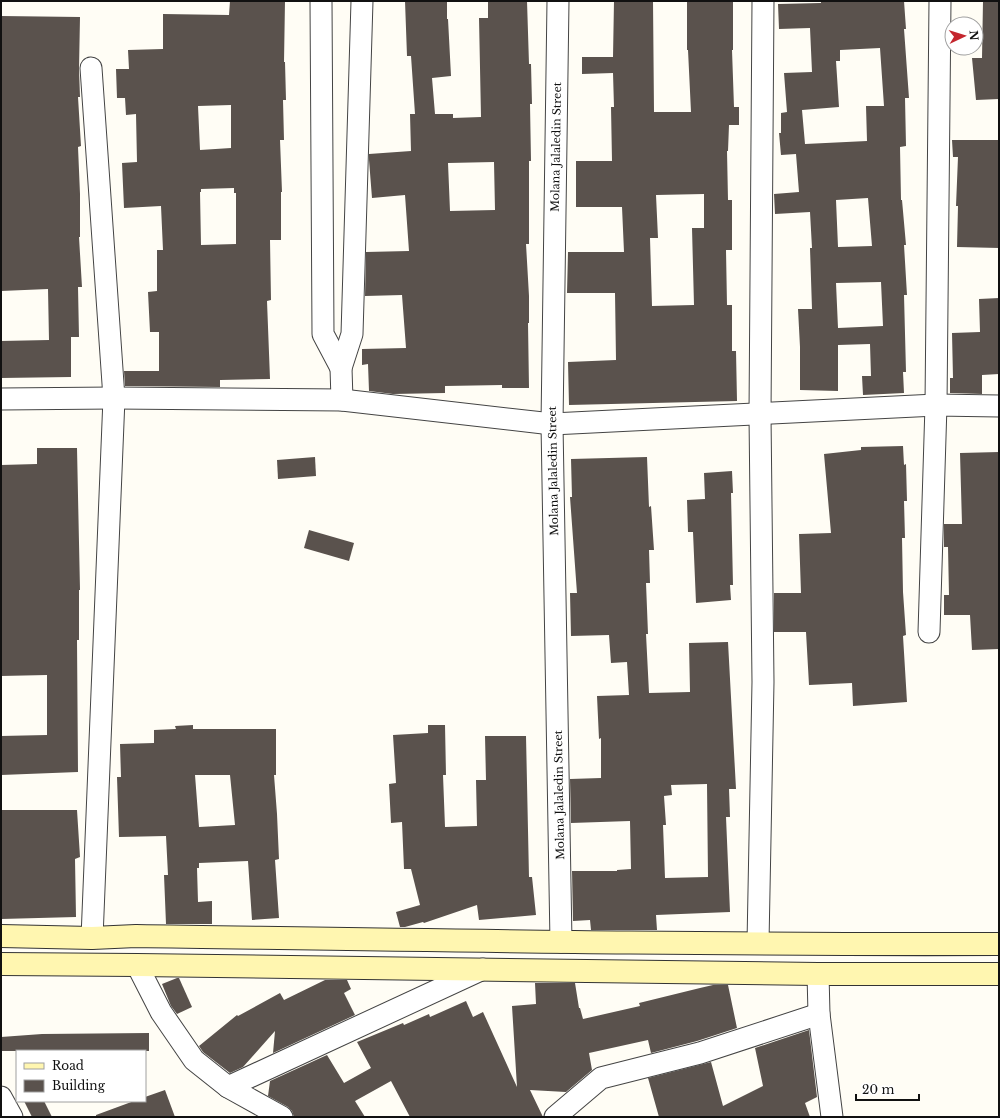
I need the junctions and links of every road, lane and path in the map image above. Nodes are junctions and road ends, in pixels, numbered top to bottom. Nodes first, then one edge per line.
1 (321, 1) edge
2 (362, 1) edge
3 (558, 1) edge
4 (763, 1) edge
5 (940, 1) edge
6 (91, 68) dead end
7 (341, 368) junction
8 (114, 398) junction
9 (1, 399) edge
10 (342, 400) junction
11 (936, 405) junction
12 (999, 406) edge
13 (760, 414) junction
14 (552, 424) junction
15 (929, 632) dead end
16 (1, 936) edge
17 (92, 938) junction
18 (457, 940) junction
19 (512, 941) junction
20 (561, 942) junction
21 (758, 943) junction
22 (999, 944) edge
23 (1, 964) edge
24 (137, 964) junction
25 (455, 969) junction
26 (483, 969) junction
27 (510, 970) junction
28 (818, 974) junction
29 (999, 974) edge
30 (819, 1014) junction
31 (228, 1087) junction
32 (1, 1097) edge
33 (12, 1117) edge
34 (282, 1117) edge
35 (555, 1117) edge
36 (832, 1117) edge

1 - 7 street
2 - 7 street
3 - 14 street, Molana Jalaledin Street
4 - 13 street
5 - 11 street
6 - 8 street
7 - 10 street
8 - 9 street
8 - 10 street
8 - 17 street
10 - 14 street
11 - 12 street
11 - 13 street
11 - 15 street
13 - 14 street
13 - 21 street
14 - 20 street, Molana Jalaledin Street
16 - 17 main road
17 - 18 main road
18 - 19 main road
18 - 25 main road
19 - 20 main road
19 - 27 main road
20 - 21 main road
21 - 22 main road
23 - 24 main road
24 - 25 main road
24 - 31 street
25 - 26 main road
26 - 27 main road
26 - 31 street
27 - 28 main road
28 - 29 main road
28 - 30 street
30 - 35 street
30 - 36 street
31 - 34 street
32 - 33 street

